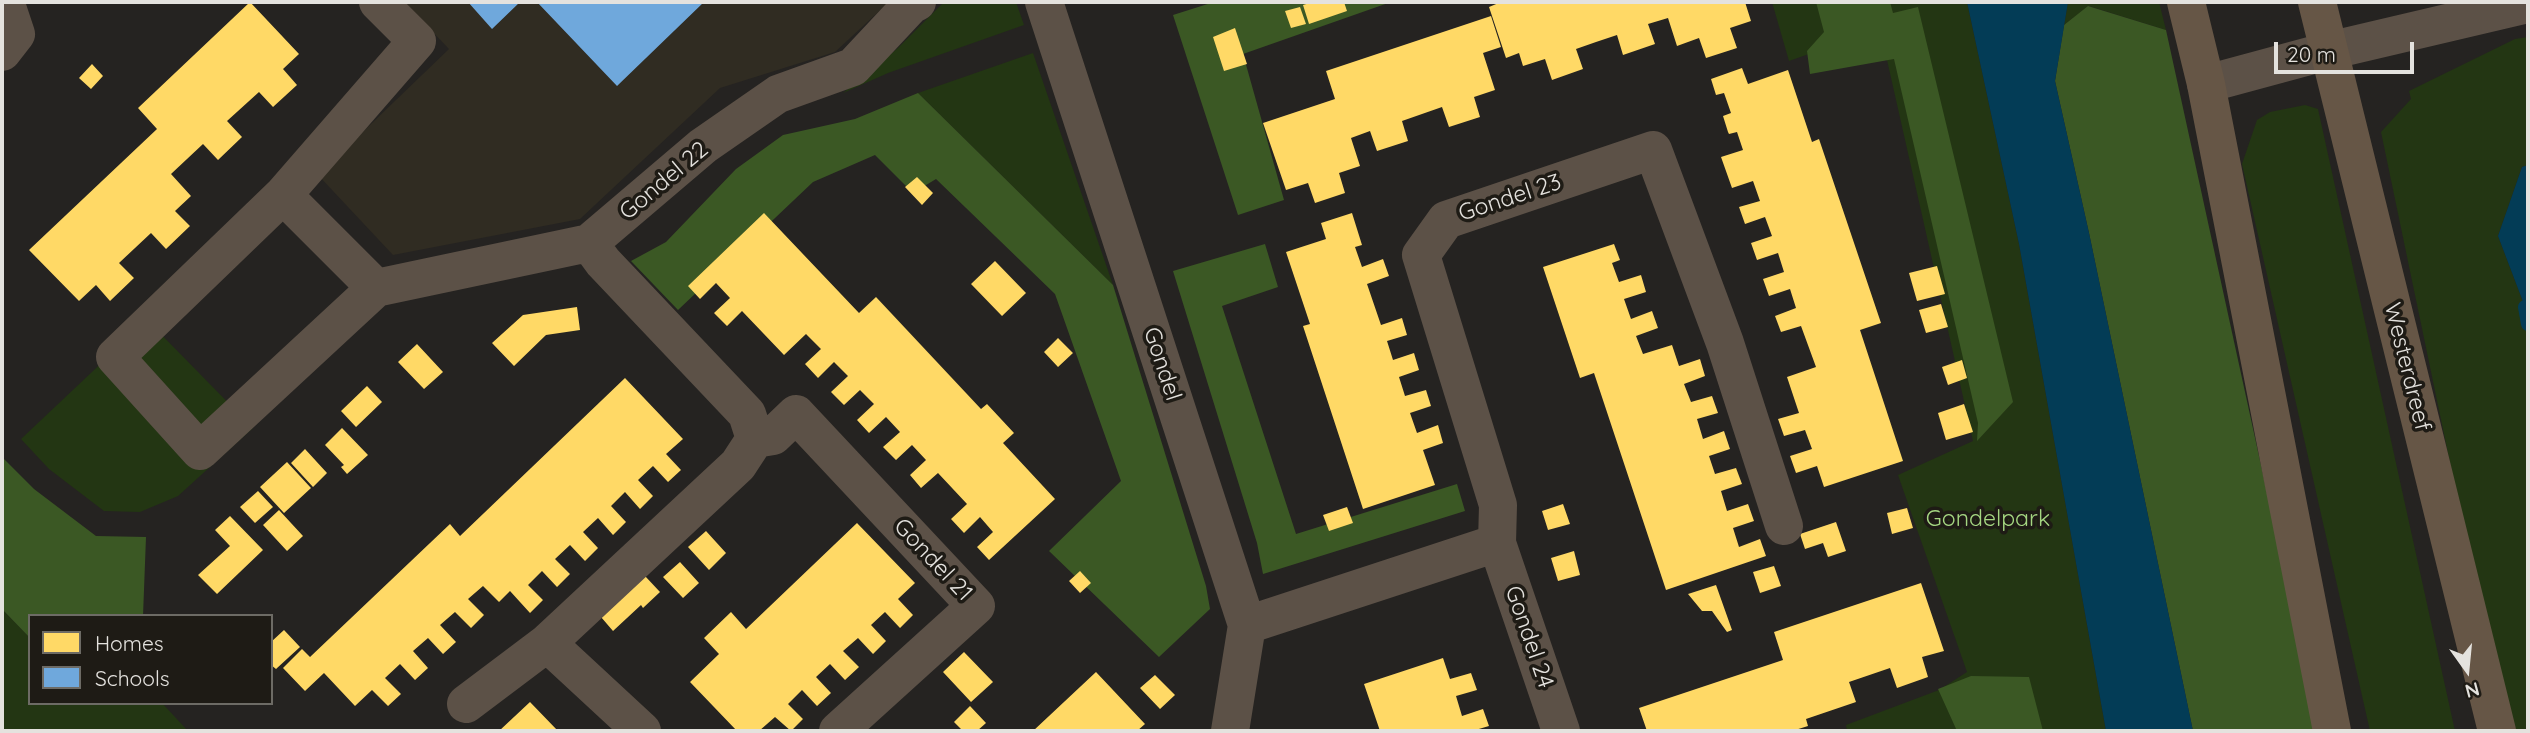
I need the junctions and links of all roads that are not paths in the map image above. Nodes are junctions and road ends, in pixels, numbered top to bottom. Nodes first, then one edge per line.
1 (379, 2) edge
2 (917, 2) edge
3 (1044, 2) edge
4 (2186, 2) edge
5 (2317, 2) edge
6 (2, 3) edge
7 (2528, 4) edge
8 (2328, 51) junction
9 (2, 52) edge
10 (2206, 84) junction
11 (283, 195) junction
12 (589, 243) junction
13 (376, 288) junction
14 (755, 439) junction
15 (1784, 526) dead end
16 (1497, 543) junction
17 (1247, 625) junction
18 (547, 643) junction
19 (466, 704) dead end
20 (642, 731) edge
21 (838, 731) edge
22 (1230, 731) edge
23 (1561, 731) edge
24 (2332, 731) edge
25 (2497, 731) edge

1 - 11 street
2 - 12 street, Gondel 22
3 - 17 street, Gondel
4 - 10 main road
5 - 8 main road, Westerdreef
6 - 9 street
7 - 8 street
8 - 10 street
8 - 25 main road, Westerdreef
10 - 24 main road
11 - 13 street
11 - 13 street
12 - 13 street, Gondel 22
12 - 14 street
14 - 18 street, Gondel 21
14 - 21 street, Gondel 21
15 - 16 street, Gondel 23
16 - 17 street
16 - 23 street, Gondel 24
17 - 22 street, Gondel
18 - 19 street, Gondel 21
18 - 20 street

